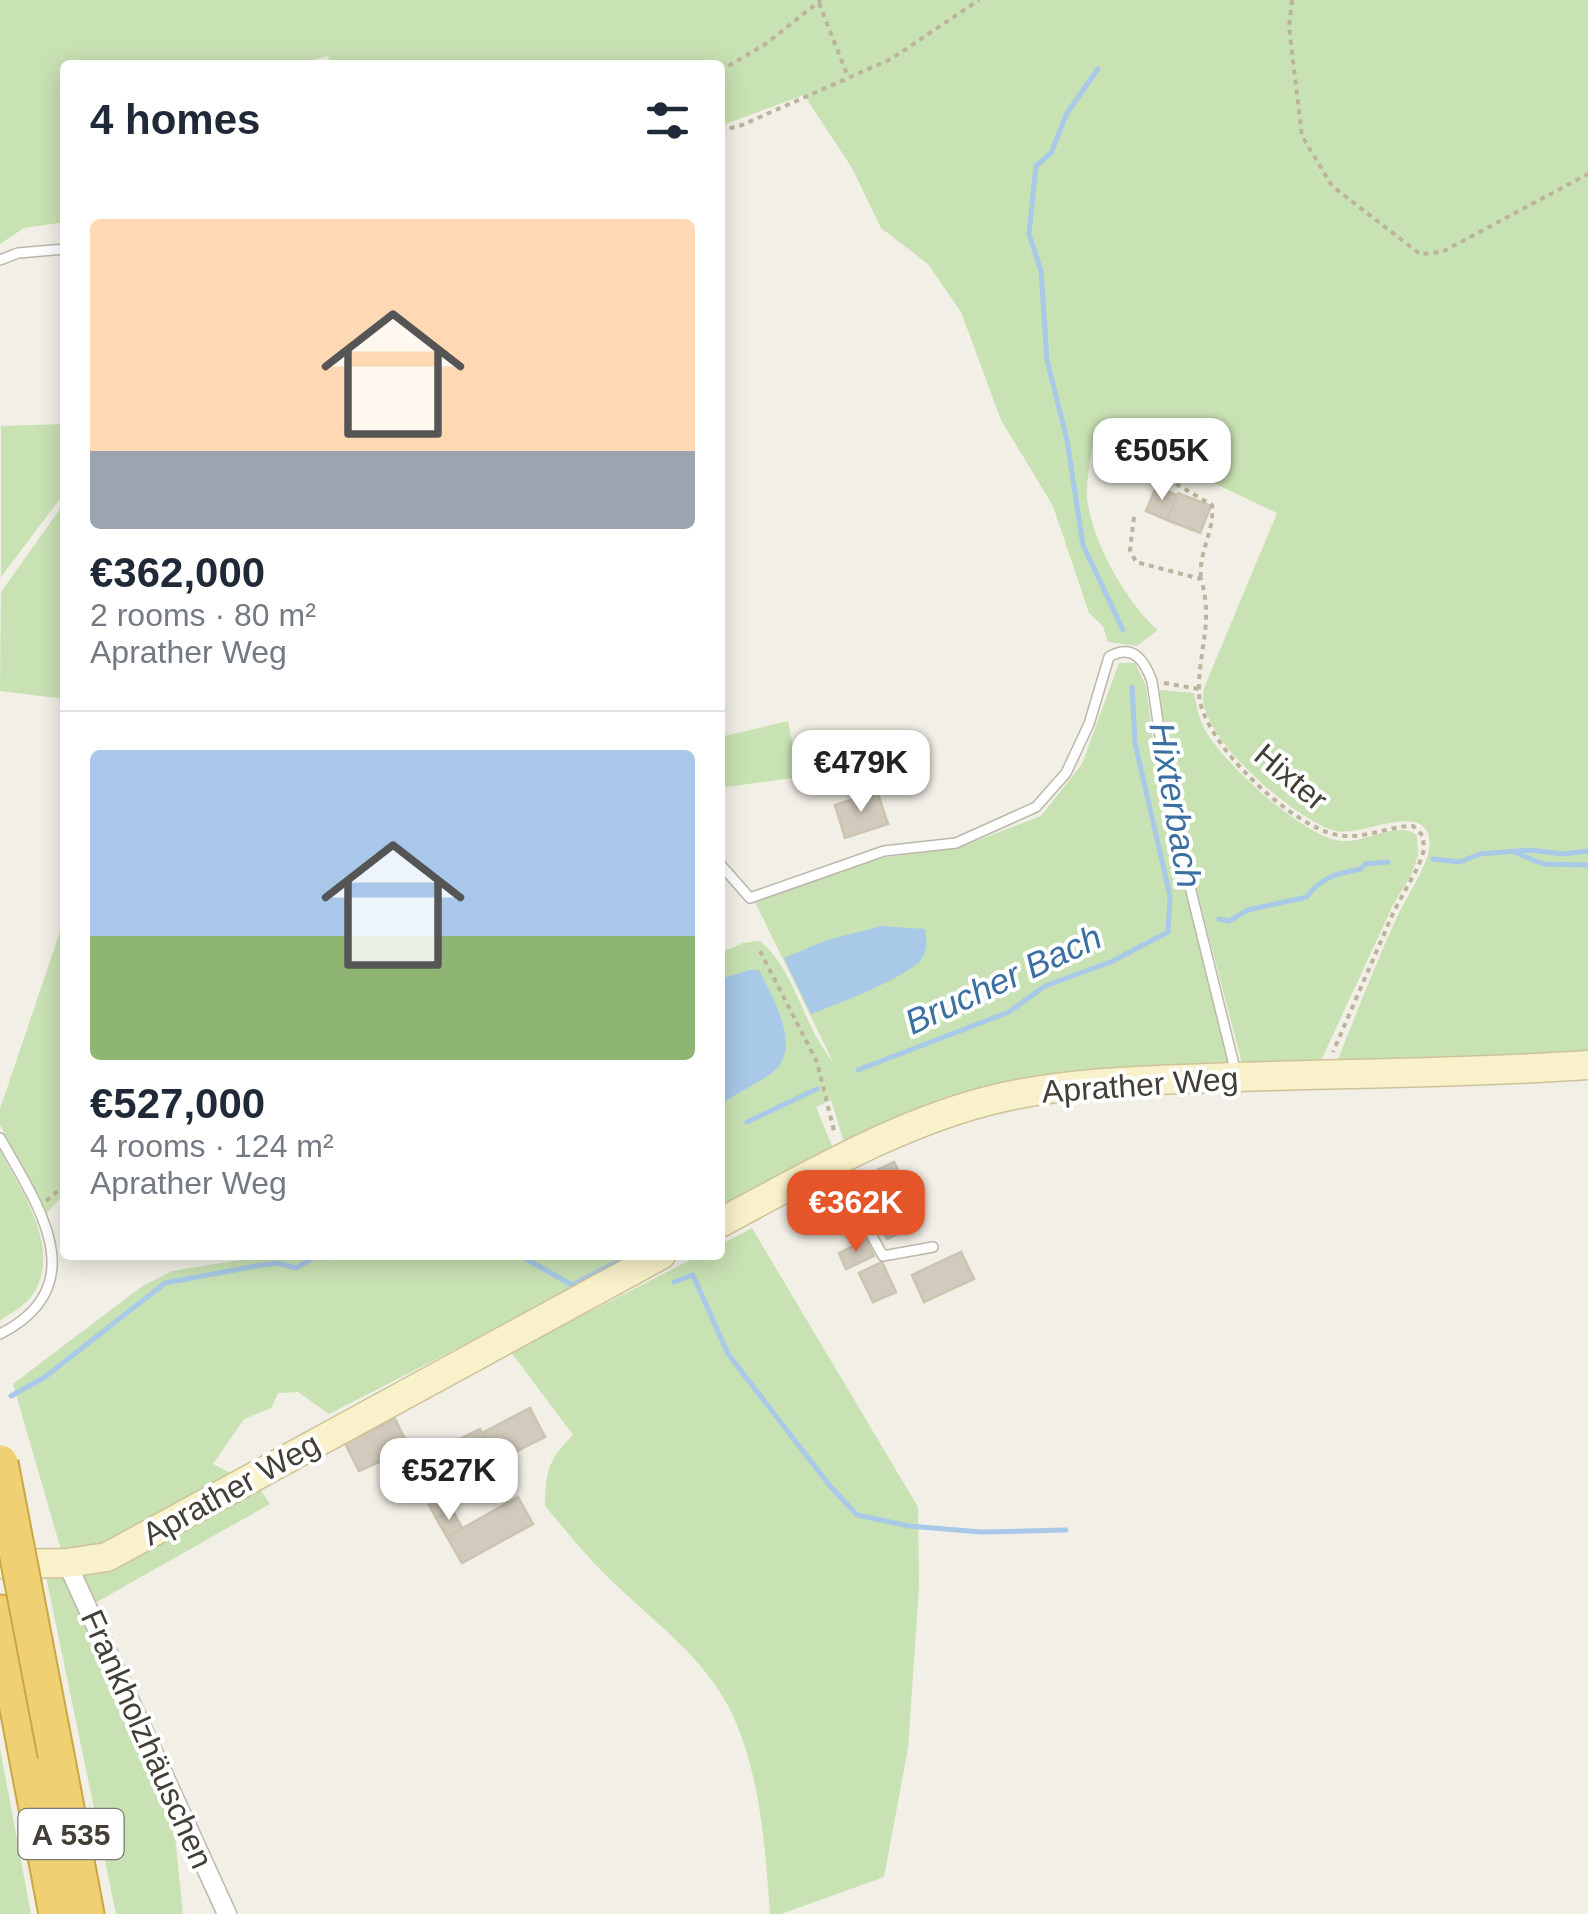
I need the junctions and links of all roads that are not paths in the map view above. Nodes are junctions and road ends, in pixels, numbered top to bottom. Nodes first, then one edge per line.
1 (60, 249) edge
2 (0, 260) edge
3 (725, 870) edge
4 (1588, 1066) edge
5 (1237, 1077) junction
6 (0, 1138) edge
7 (838, 1161) junction
8 (725, 1220) edge
9 (933, 1248) dead end
10 (652, 1260) edge
11 (0, 1334) edge
12 (0, 1463) edge
13 (67, 1563) junction
14 (0, 1564) edge
15 (0, 1613) edge
16 (42, 1756) junction
17 (57, 1914) edge
18 (86, 1914) edge
19 (226, 1914) edge

1 - 2 lane
3 - 5 lane
4 - 5 street, Aprather Weg
5 - 7 street, Aprather Weg
6 - 11 lane
7 - 8 street, Aprather Weg
7 - 9 lane
10 - 13 street, Aprather Weg
12 - 16 highway, A 535, bridge
13 - 14 street, Aprather Weg
13 - 19 street, Frankholzhäuschen
15 - 16 highway, A 535
16 - 17 highway, A 535
16 - 18 highway, A 535

